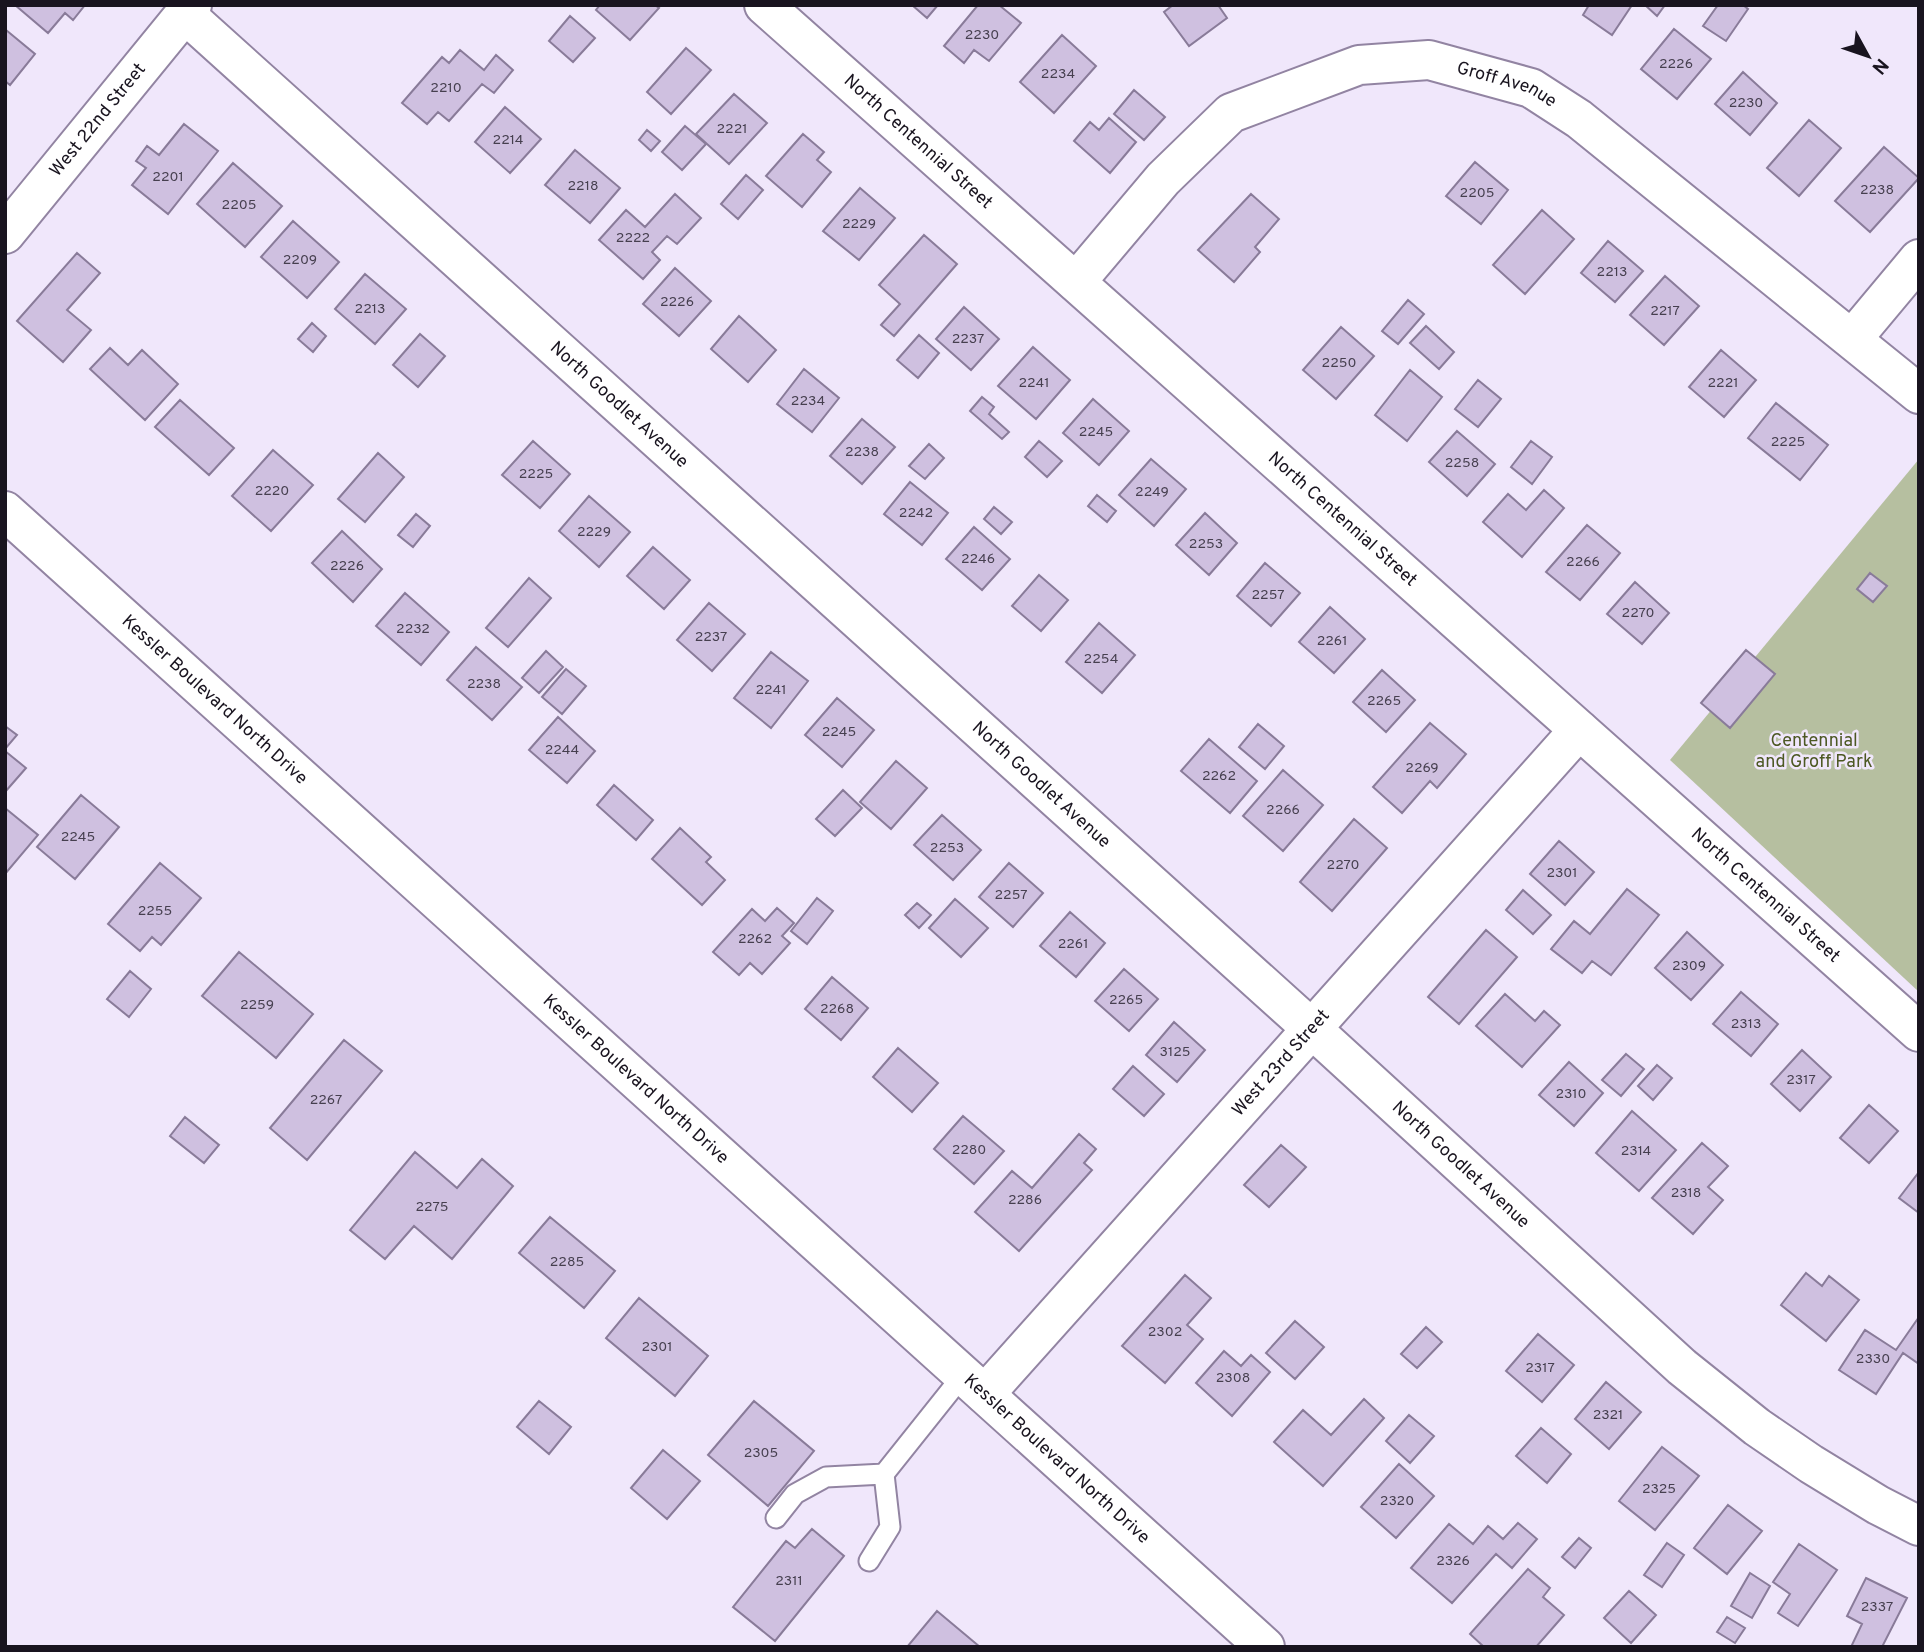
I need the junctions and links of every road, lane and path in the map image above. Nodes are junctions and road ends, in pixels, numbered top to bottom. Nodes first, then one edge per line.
1 (764, 5) edge
2 (189, 10) edge
3 (5, 234) edge
4 (1919, 259) edge
5 (1076, 282) junction
6 (1853, 338) junction
7 (1919, 394) edge
8 (5, 511) edge
9 (1579, 730) junction
10 (1312, 1029) junction
11 (1919, 1032) edge
12 (974, 1384) junction
13 (884, 1474) junction
14 (776, 1518) dead end
15 (1919, 1527) edge
16 (869, 1561) dead end
17 (1265, 1647) edge

1 - 5 street, North Centennial Street
2 - 3 street, West 22nd Street
2 - 10 street, North Goodlet Avenue
4 - 6 street
5 - 6 street, Groff Avenue
5 - 9 street, North Centennial Street
6 - 7 street, Groff Avenue
8 - 12 street, Kessler Boulevard North Drive
9 - 10 street, West 23rd Street
9 - 11 street, North Centennial Street
10 - 12 street, West 23rd Street
10 - 15 street, North Goodlet Avenue
12 - 13 lane
12 - 17 street, Kessler Boulevard North Drive
13 - 14 lane
13 - 16 lane

